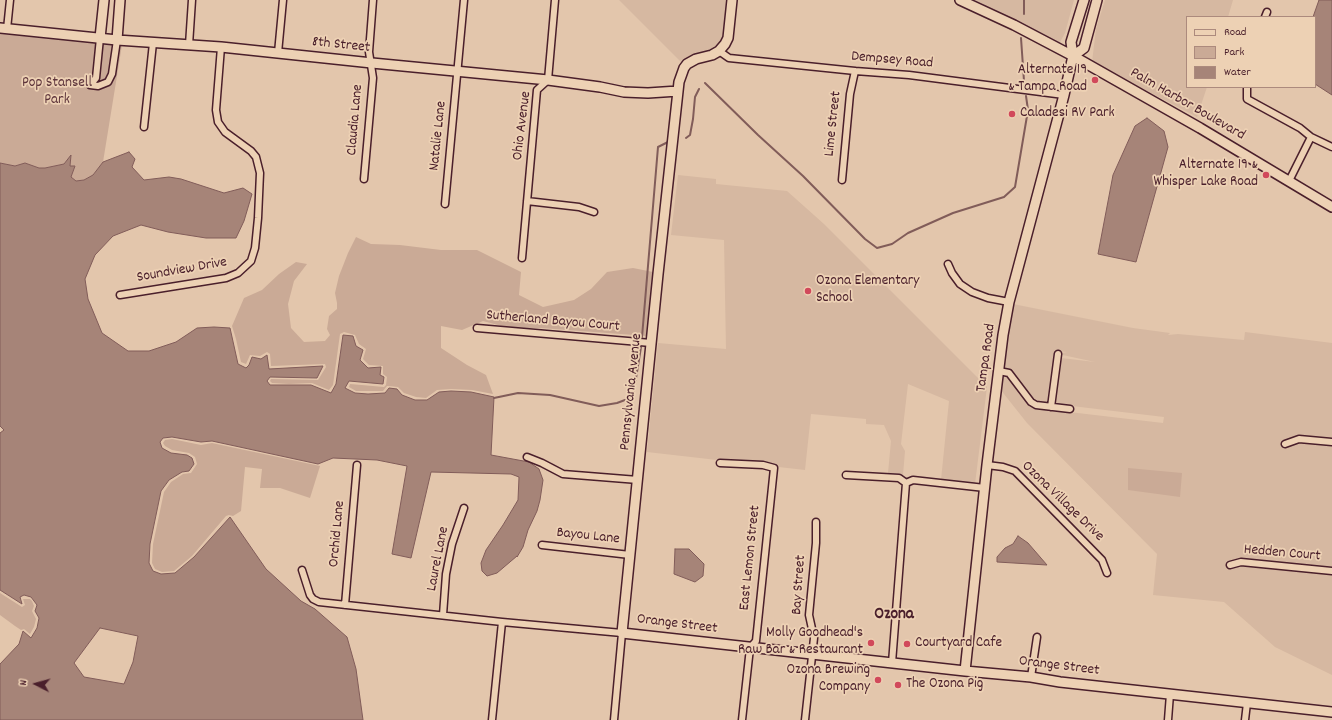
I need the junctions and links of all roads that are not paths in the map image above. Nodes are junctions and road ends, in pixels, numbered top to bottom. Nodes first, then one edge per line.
1 (10, 0) edge
2 (104, 0) edge
3 (120, 0) edge
4 (192, 0) edge
5 (283, 0) edge
6 (373, 0) edge
7 (464, 0) edge
8 (555, 0) edge
9 (732, 0) edge
10 (960, 0) edge
11 (1084, 0) edge
12 (1097, 0) edge
13 (4, 28) edge
14 (100, 38) junction
15 (117, 40) junction
16 (153, 43) junction
17 (189, 45) junction
18 (221, 47) junction
19 (719, 51) junction
20 (278, 53) junction
21 (1073, 56) junction
22 (372, 64) junction
23 (458, 71) junction
24 (855, 71) junction
25 (548, 80) junction
26 (1247, 88) edge
27 (678, 92) junction
28 (1064, 95) junction
29 (144, 127) dead end
30 (1311, 137) junction
31 (1332, 147) edge
32 (364, 179) dead end
33 (842, 180) dead end
34 (1289, 182) junction
35 (527, 201) junction
36 (445, 204) dead end
37 (1332, 207) edge
38 (594, 212) dead end
39 (522, 258) dead end
40 (948, 264) dead end
41 (120, 295) dead end
42 (1010, 302) junction
43 (477, 328) dead end
44 (651, 343) junction
45 (1058, 354) dead end
46 (999, 371) junction
47 (1051, 407) junction
48 (1070, 409) dead end
49 (1332, 442) edge
50 (1285, 444) dead end
51 (527, 457) dead end
52 (720, 463) dead end
53 (357, 465) dead end
54 (987, 465) junction
55 (846, 474) dead end
56 (638, 480) junction
57 (906, 483) junction
58 (985, 488) junction
59 (464, 508) dead end
60 (816, 522) dead end
61 (542, 545) dead end
62 (630, 555) junction
63 (1230, 565) dead end
64 (302, 570) dead end
65 (1332, 571) edge
66 (1107, 573) dead end
67 (345, 605) junction
68 (443, 615) junction
69 (502, 622) junction
70 (622, 633) junction
71 (1037, 638) dead end
72 (750, 648) junction
73 (812, 654) junction
74 (892, 663) junction
75 (965, 671) junction
76 (1031, 676) junction
77 (1170, 694) junction
78 (1247, 703) junction
79 (1332, 712) edge
80 (492, 720) edge
81 (614, 720) edge
82 (742, 720) edge
83 (805, 720) edge
84 (1168, 720) edge
85 (1246, 720) edge

1 - 13 street
2 - 14 street
3 - 15 street
4 - 17 street
5 - 20 street
6 - 22 street, Claudia Lane
7 - 23 street, Natalie Lane
8 - 25 street, Ohio Avenue
9 - 19 street
10 - 21 street, Palm Harbor Boulevard
11 - 21 street, Tampa Road
12 - 21 street, Tampa Road
13 - 14 street, 8th Street
14 - 15 street, 8th Street
14 - 15 street
15 - 16 street, 8th Street
16 - 17 street, 8th Street
16 - 29 street
17 - 18 street, 8th Street
18 - 20 street, 8th Street
18 - 41 street, Soundview Drive
19 - 24 street, Dempsey Road
19 - 27 street, Pennsylvania Avenue
20 - 22 street, 8th Street
21 - 28 street, Tampa Road
21 - 34 street, Palm Harbor Boulevard
22 - 23 street, 8th Street
22 - 32 street, Claudia Lane
23 - 25 street, 8th Street
23 - 36 street, Natalie Lane
24 - 28 street, Dempsey Road
24 - 33 street, Lime Street
25 - 27 street, 8th Street
25 - 35 street, Ohio Avenue
26 - 30 street
27 - 44 street, Pennsylvania Avenue
28 - 42 street, Tampa Road
30 - 31 street
30 - 34 street
34 - 37 street, Palm Harbor Boulevard
35 - 38 street
35 - 39 street, Ohio Avenue
40 - 42 street
42 - 46 street, Tampa Road
43 - 44 street, Sutherland Bayou Court
44 - 56 street, Pennsylvania Avenue
45 - 47 street
46 - 47 street
46 - 54 street, Tampa Road
47 - 48 street
49 - 50 street
51 - 56 street
52 - 72 street, East Lemon Street
53 - 67 street, Orchid Lane
54 - 58 street, Tampa Road
54 - 66 street, Ozona Village Drive
55 - 57 street
56 - 62 street, Pennsylvania Avenue
57 - 58 street
57 - 74 street
58 - 75 street, Tampa Road
59 - 68 street, Laurel Lane
60 - 73 street, Bay Street
61 - 62 street, Bayou Lane
62 - 70 street, Pennsylvania Avenue
63 - 65 street, Hedden Court
64 - 67 street, Orange Street
67 - 68 street, Orange Street
68 - 69 street, Orange Street
69 - 70 street, Orange Street
69 - 80 street
70 - 72 street, Orange Street
70 - 81 street, Pennsylvania Avenue
71 - 76 street
72 - 73 street, Orange Street
72 - 82 street, East Lemon Street
73 - 74 street, Orange Street
73 - 83 street, Bay Street
74 - 75 street, Orange Street
75 - 76 street, Orange Street
76 - 77 street, Orange Street
77 - 78 street, Orange Street
77 - 84 street
78 - 79 street, Orange Street
78 - 85 street

